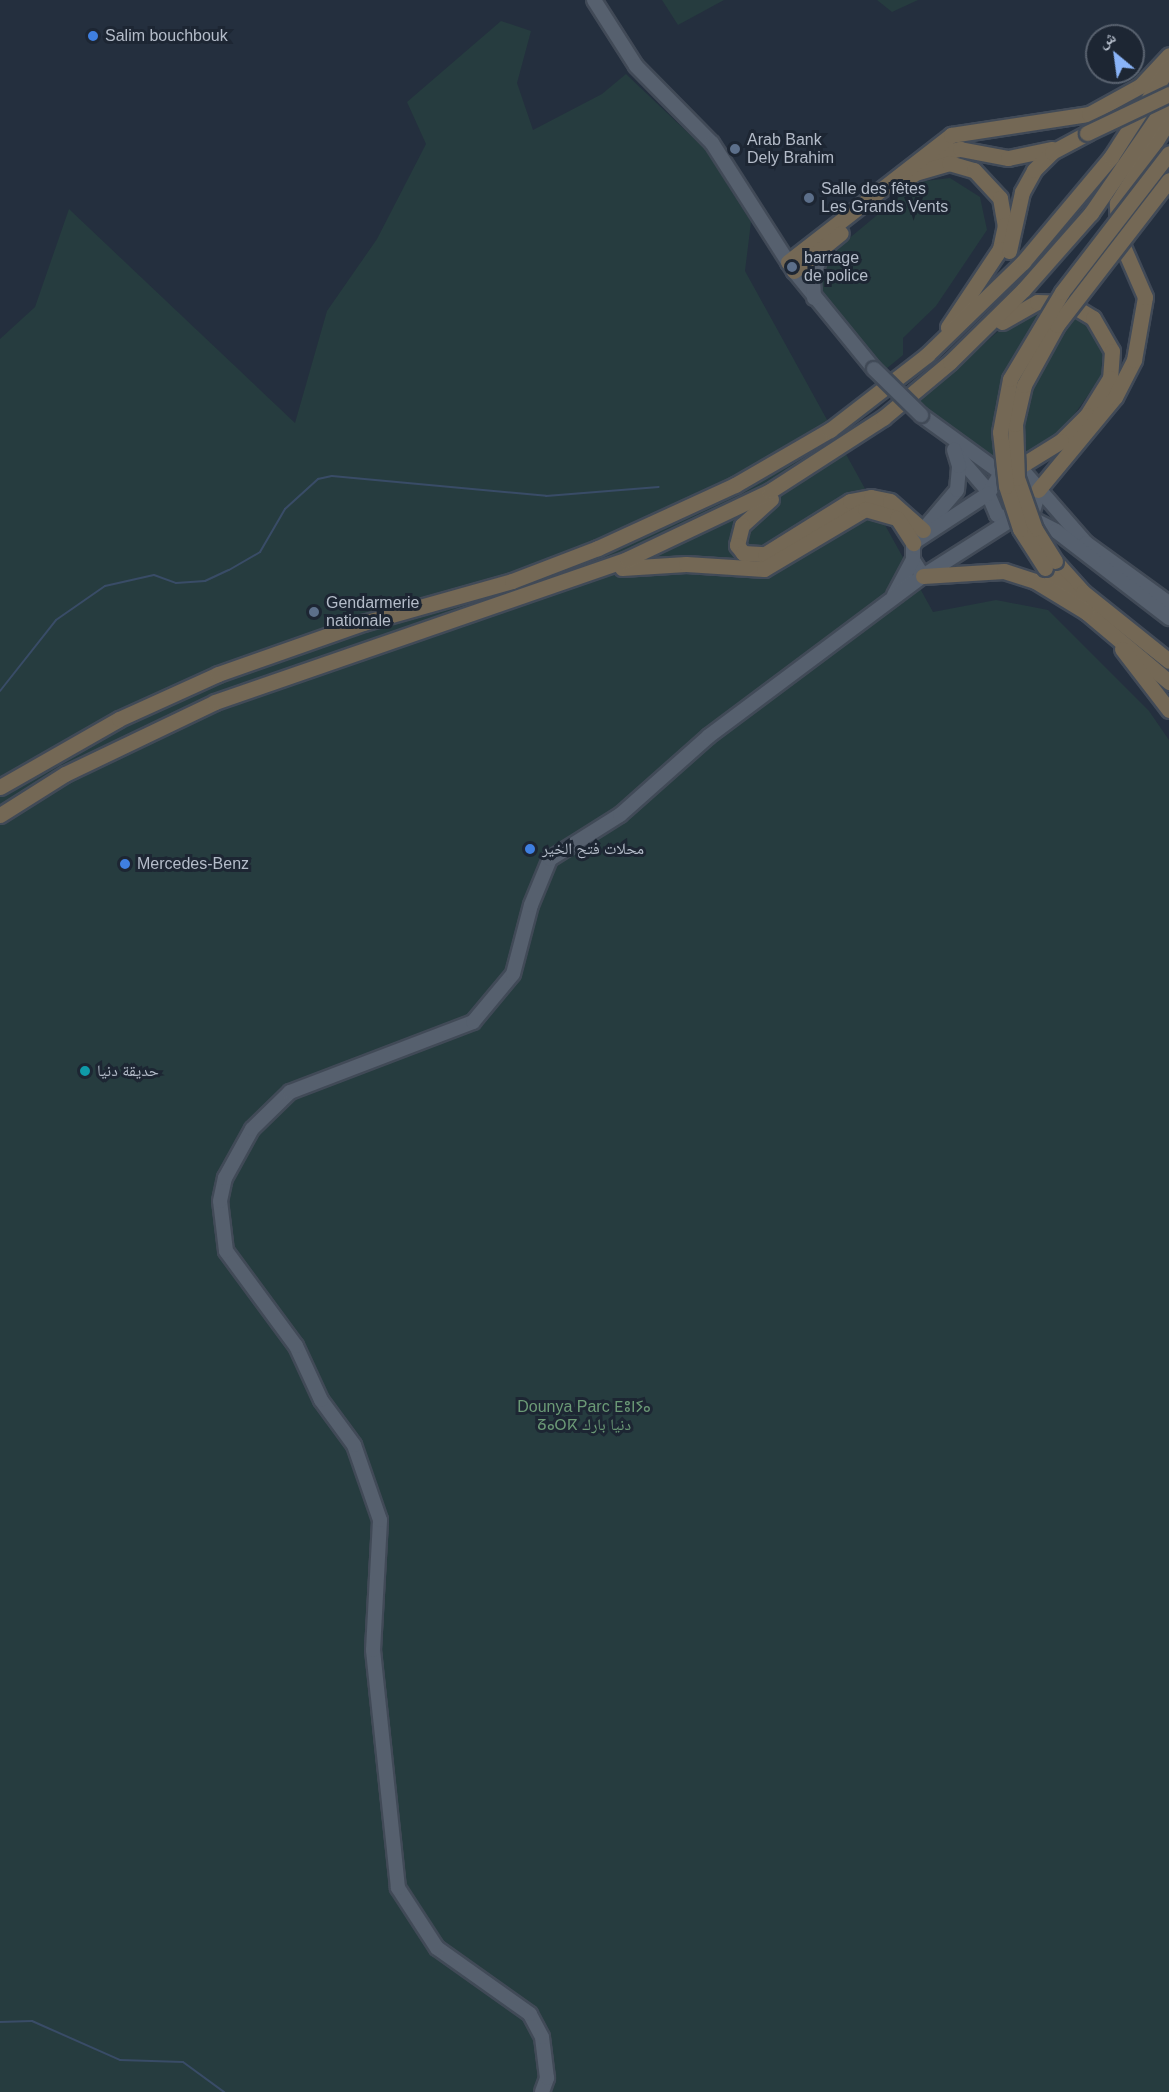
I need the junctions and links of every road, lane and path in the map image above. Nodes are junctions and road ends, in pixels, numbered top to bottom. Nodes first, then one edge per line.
1 (594, 0) edge
2 (1169, 55) edge
3 (1169, 67) edge
4 (1169, 94) edge
5 (1169, 100) edge
6 (1169, 120) edge
7 (1060, 146) junction
8 (1169, 153) edge
9 (909, 165) junction
10 (1169, 180) edge
11 (818, 245) junction
12 (777, 247) junction
13 (791, 267) junction
14 (971, 297) junction
15 (814, 298) junction
16 (927, 355) junction
17 (950, 362) junction
18 (936, 428) junction
19 (954, 450) junction
20 (832, 452) junction
21 (1008, 472) junction
22 (1038, 492) junction
23 (988, 493) junction
24 (1027, 516) junction
25 (1011, 520) junction
26 (918, 537) junction
27 (913, 560) junction
28 (1050, 565) junction
29 (923, 576) junction
30 (561, 584) junction
31 (891, 600) junction
32 (1169, 603) edge
33 (1086, 612) junction
34 (1169, 618) edge
35 (1118, 641) junction
36 (1169, 661) edge
37 (1169, 682) edge
38 (1169, 710) edge
39 (0, 787) edge
40 (0, 815) edge
41 (542, 2092) edge

1 - 12 main road
2 - 9 highway
3 - 16 highway
4 - 7 highway, bridge
5 - 17 highway
6 - 22 highway
7 - 9 highway
7 - 14 highway
8 - 28 highway, bridge
9 - 11 highway
10 - 28 highway, bridge
11 - 12 main road
11 - 13 highway
11 - 14 highway
11 - 15 main road
12 - 13 main road
13 - 15 main road
14 - 16 highway
15 - 18 main road, bridge
16 - 39 highway
17 - 20 highway
17 - 21 highway
18 - 19 main road
18 - 21 main road
19 - 23 main road
19 - 26 main road
20 - 26 highway
20 - 30 highway
21 - 22 main road
21 - 23 main road
22 - 24 main road
22 - 32 main road
23 - 25 main road
23 - 26 main road
24 - 25 main road
24 - 34 main road
25 - 29 main road
26 - 27 main road
26 - 30 highway
27 - 29 main road
27 - 31 main road
28 - 33 highway
28 - 36 highway
29 - 31 main road
29 - 33 highway
30 - 40 highway
31 - 41 main road
33 - 35 highway
35 - 37 highway
35 - 38 highway

